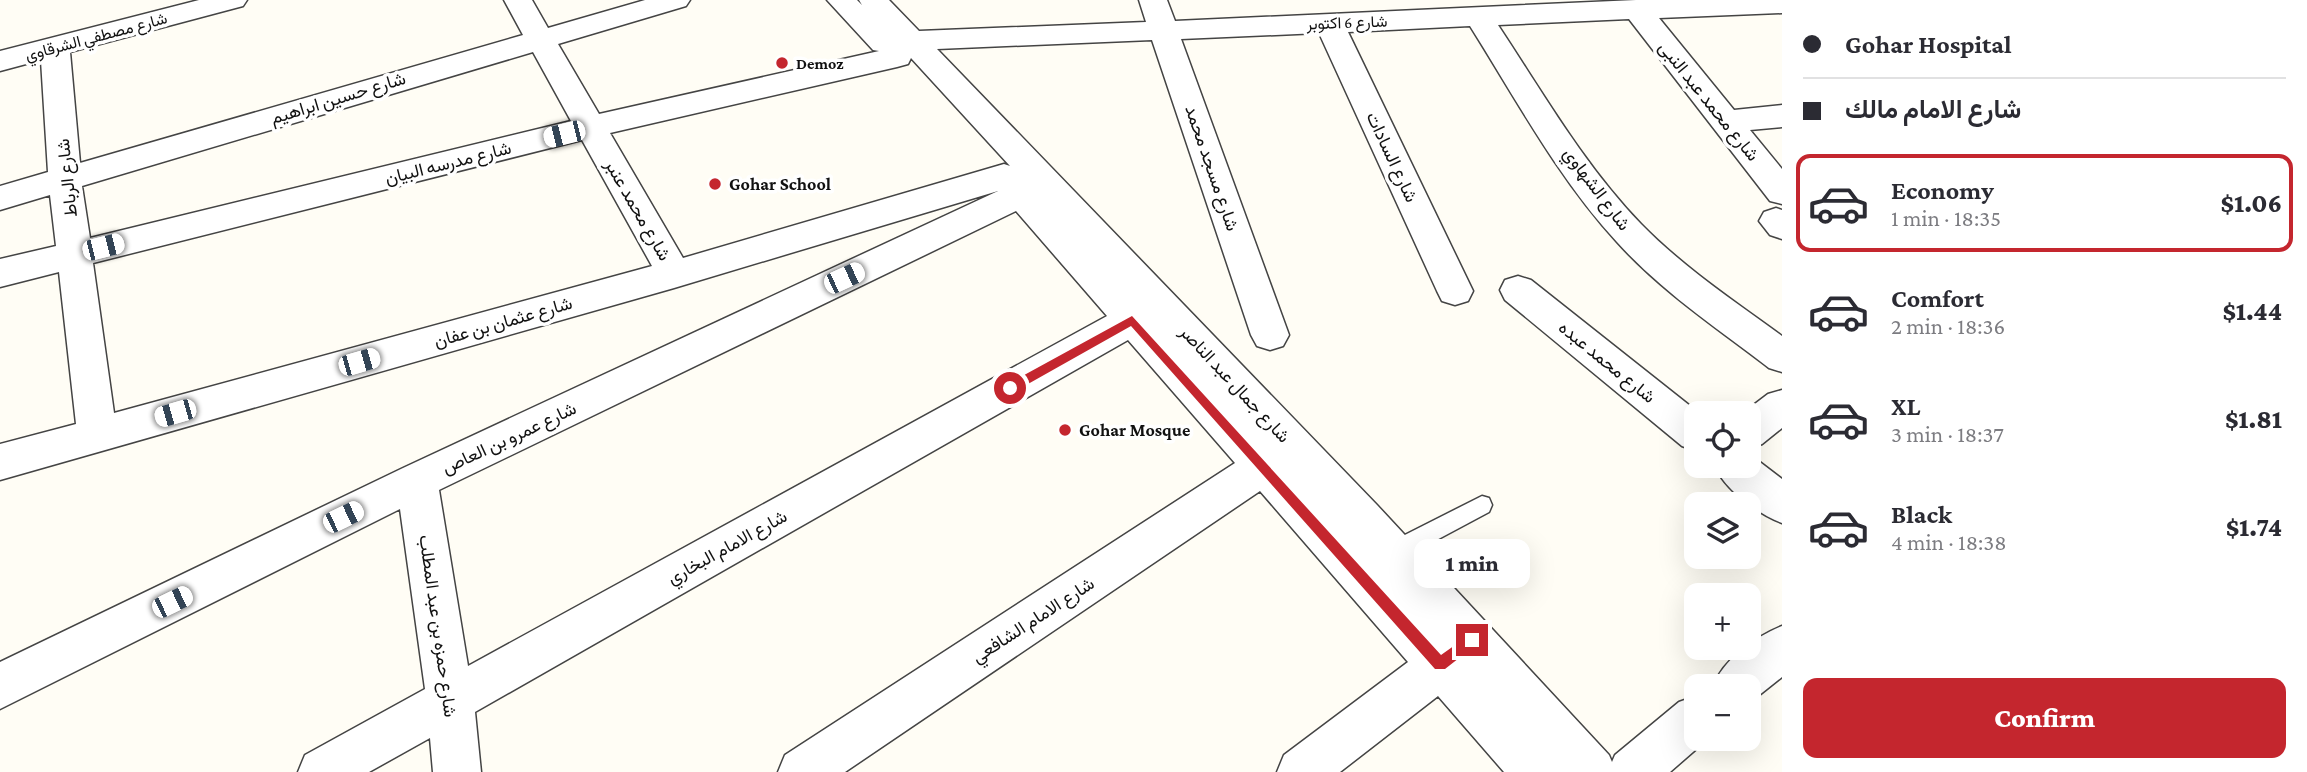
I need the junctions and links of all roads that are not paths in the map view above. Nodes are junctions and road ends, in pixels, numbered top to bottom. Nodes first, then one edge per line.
1 (233, 0) edge
2 (518, 0) edge
3 (676, 0) edge
4 (841, 0) edge
5 (873, 0) edge
6 (1782, 4) edge
7 (1636, 9) junction
8 (1158, 15) edge
9 (1478, 16) junction
10 (1329, 23) junction
11 (540, 38) junction
12 (55, 46) junction
13 (904, 49) junction
14 (0, 61) edge
15 (1782, 116) edge
16 (1726, 122) junction
17 (591, 127) junction
18 (65, 180) junction
19 (1012, 186) junction
20 (0, 198) edge
21 (1780, 213) edge
22 (76, 254) junction
23 (0, 273) edge
24 (674, 274) junction
25 (1518, 290) dead end
26 (1455, 291) dead end
27 (1132, 320) junction
28 (1270, 335) dead end
29 (1782, 357) edge
30 (1782, 406) edge
31 (1761, 422) edge
32 (1684, 424) edge
33 (97, 435) junction
34 (0, 462) edge
35 (1263, 467) junction
36 (1750, 478) edge
37 (417, 481) junction
38 (1782, 504) edge
39 (1482, 505) dead end
40 (1393, 552) junction
41 (1782, 648) edge
42 (1456, 652) junction
43 (1751, 674) edge
44 (0, 686) edge
45 (450, 701) junction
46 (1684, 729) edge
47 (322, 772) edge
48 (457, 772) edge
49 (802, 772) edge
50 (1301, 772) edge
51 (1536, 772) edge
52 (1592, 772) edge
53 (1632, 772) edge

1 - 12 street, شارع مصطفي الشرقاوي
2 - 11 street, شارع محمد عنبر
3 - 11 street, شارع حسين ابراهيم
4 - 13 street, شارع جمال عبد الناصر
5 - 13 street, شارع جمال عبد الناصر
6 - 7 street, شارع 6 اكتوبر
7 - 9 street, شارع 6 اكتوبر
7 - 16 street, شارع محمد عبد النبى
8 - 10 street, شارع 6 اكتوبر
8 - 13 street, شارع 6 اكتوبر
8 - 28 street, شارع مسجد محمد
9 - 10 street, شارع 6 اكتوبر
9 - 29 street, شارع الشهاوي
10 - 26 street, شارع السادات
11 - 17 street, شارع محمد عنبر
11 - 18 street, شارع حسين ابراهيم
12 - 14 street, شارع مصطفي الشرقاوي
12 - 18 street, شارع الرباط
13 - 17 street, شارع مدرسه البيان
13 - 19 street, شارع جمال عبد الناصر
13 - 40 street, شارع جمال عبد الناصر
15 - 16 street
16 - 21 street, شارع محمد عبد النبى
17 - 22 street, شارع مدرسه البيان
17 - 24 street, شارع محمد عنبر
18 - 20 street, شارع حسين ابراهيم
18 - 22 street, شارع الرباط
19 - 24 street, شارع عثمان بن عفان
19 - 27 street, شارع جمال عبد الناصر
19 - 37 street, شارع عمرو بن العاص
22 - 23 street, شارع مدرسه البيان
22 - 33 street, شارع الرباط
24 - 33 street, شارع عثمان بن عفان
25 - 32 street, شارع محمد عبده
27 - 35 street, شارع جمال عبد الناصر
27 - 45 street, شارع الامام البخاري
30 - 31 street
33 - 34 street, شارع عثمان بن عفان
35 - 42 street, شارع جمال عبد الناصر
35 - 49 street, شارع الامام الشافعي
36 - 38 street
37 - 44 street, شارع عمرو بن العاص
37 - 45 street, شارع حمزه بن عبد المطلب
39 - 40 lane
40 - 42 street, شارع جمال عبد الناصر
41 - 43 street
42 - 50 street
42 - 51 street, شارع جمال عبد الناصر
42 - 52 street, شارع جمال عبد الناصر
45 - 47 street, شارع الامام البخاري
45 - 48 street, شارع حمزه بن عبد المطلب
46 - 53 street

